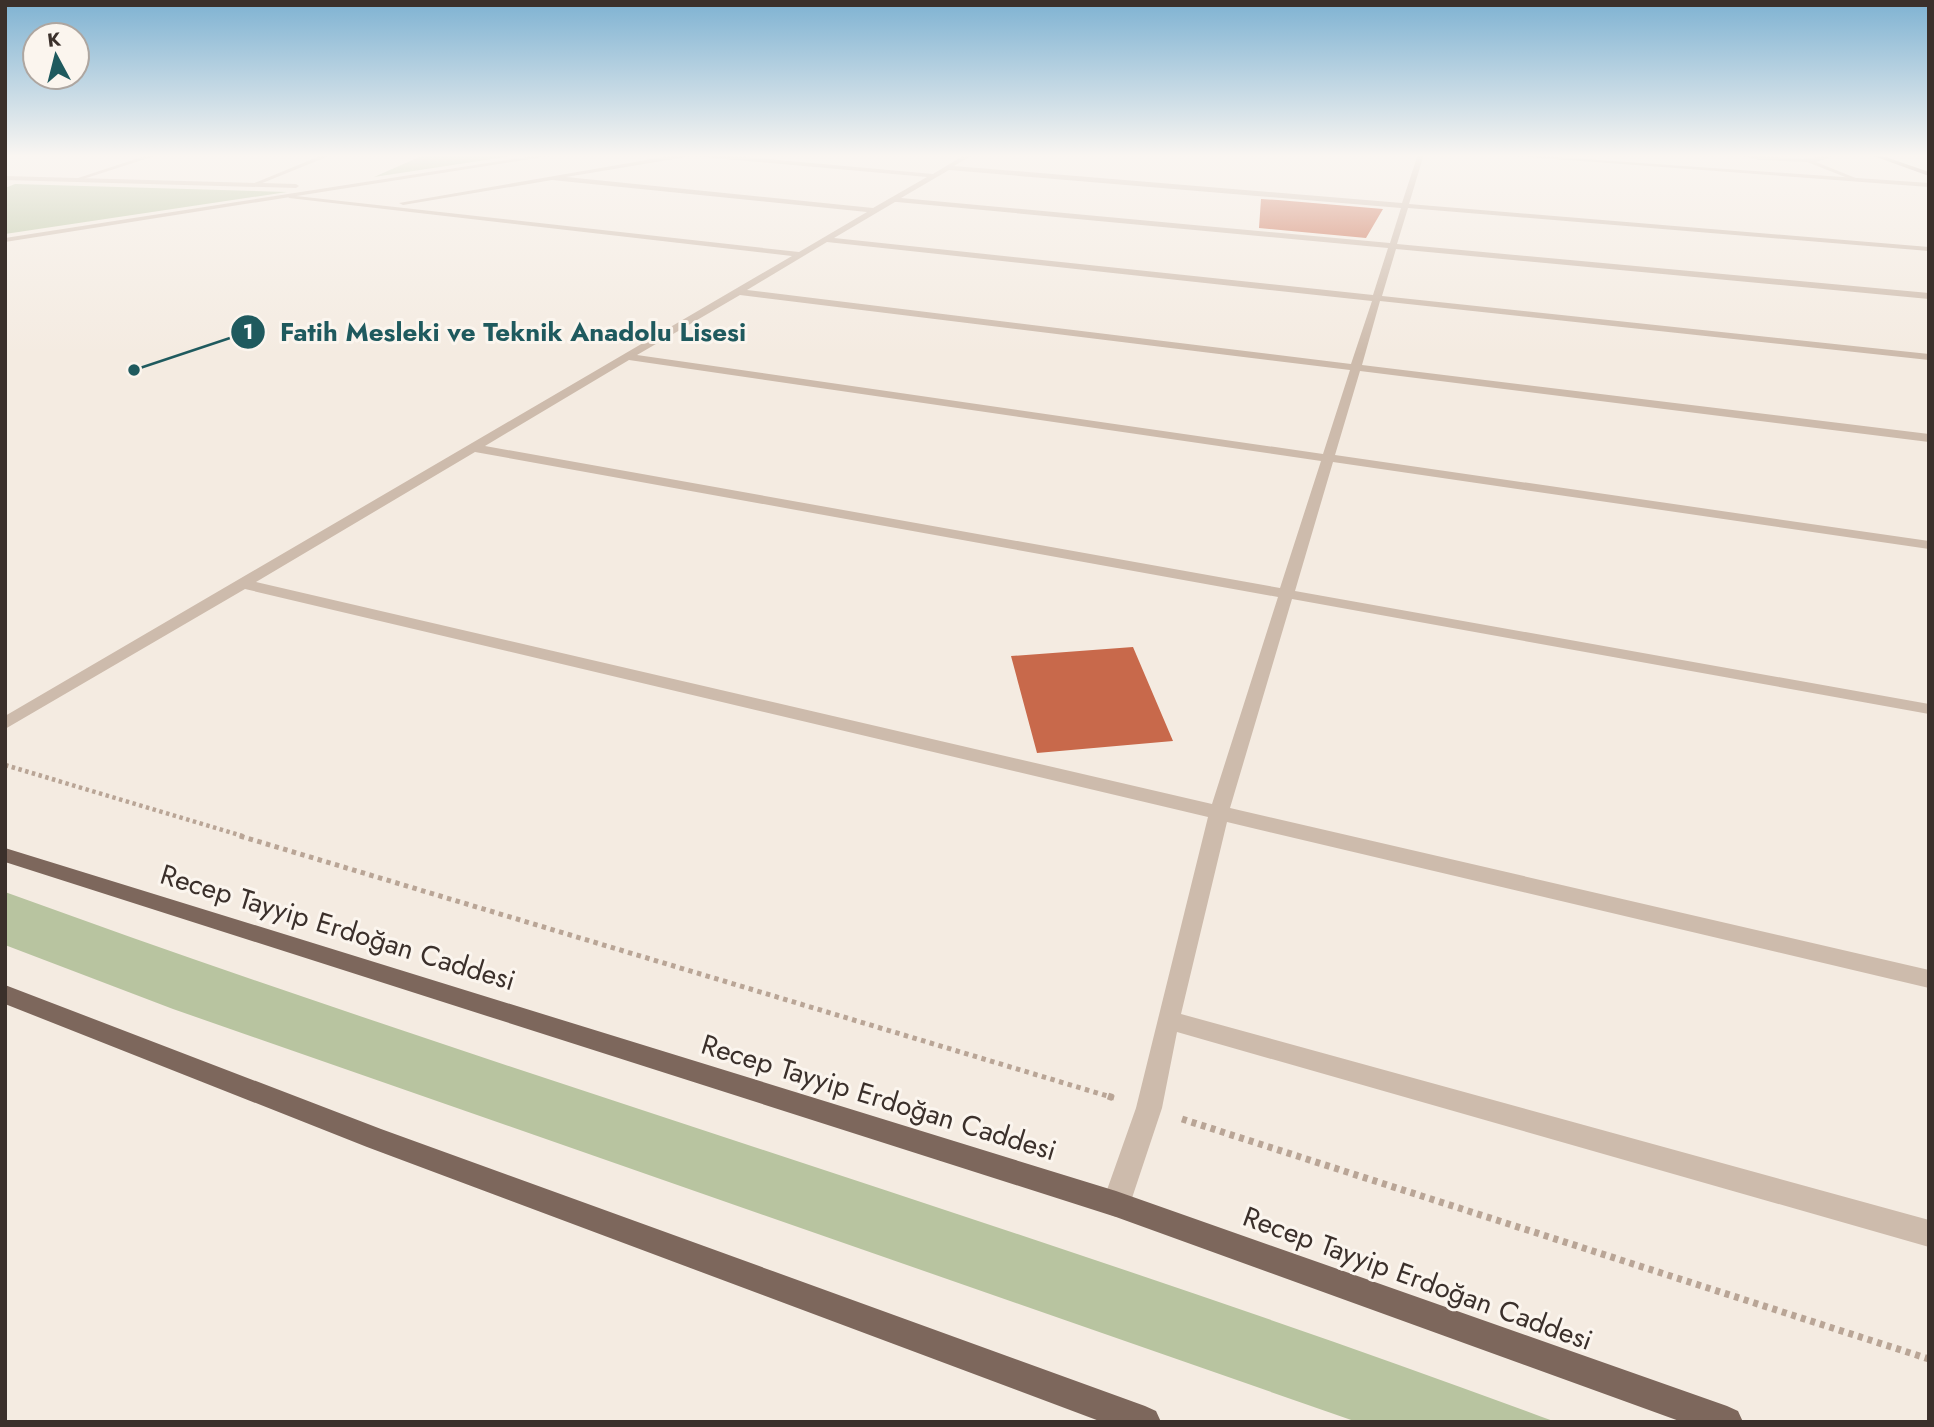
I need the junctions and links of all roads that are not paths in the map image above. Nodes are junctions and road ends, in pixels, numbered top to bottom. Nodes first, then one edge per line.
1 (130, 221) edge
2 (501, 221) edge
3 (860, 221) edge
4 (1119, 221) edge
5 (1401, 221) edge
6 (1590, 221) edge
7 (5, 240) edge
8 (827, 240) junction
9 (1393, 246) junction
10 (1924, 249) edge
11 (803, 255) junction
12 (1929, 257) edge
13 (740, 292) junction
14 (1929, 296) edge
15 (1377, 299) junction
16 (629, 357) junction
17 (1929, 357) edge
18 (1356, 367) junction
19 (1929, 438) edge
20 (475, 448) junction
21 (1329, 457) junction
22 (1929, 545) edge
23 (243, 584) junction
24 (1287, 594) junction
25 (1929, 709) edge
26 (5, 724) edge
27 (1219, 813) junction
28 (5, 855) edge
29 (1929, 979) edge
30 (5, 994) edge
31 (1168, 1020) junction
32 (1116, 1204) junction
33 (1929, 1234) edge
34 (1145, 1422) edge
35 (1727, 1422) edge

1 - 7 street
2 - 11 street
3 - 8 street
4 - 9 street
5 - 9 street
6 - 10 street
8 - 11 street
8 - 15 street
9 - 14 street
9 - 15 street
10 - 12 street
11 - 13 street
13 - 16 street
13 - 18 street
15 - 17 street
15 - 18 street
16 - 20 street
16 - 21 street
18 - 19 street
18 - 21 street
20 - 23 street
20 - 24 street
21 - 22 street
21 - 24 street
23 - 26 street
23 - 27 street
24 - 25 street
24 - 27 street
27 - 29 street
27 - 31 street
28 - 32 main road, Recep Tayyip Erdoğan Caddesi
30 - 34 main road
31 - 32 street
31 - 33 street
32 - 35 main road, Recep Tayyip Erdoğan Caddesi

